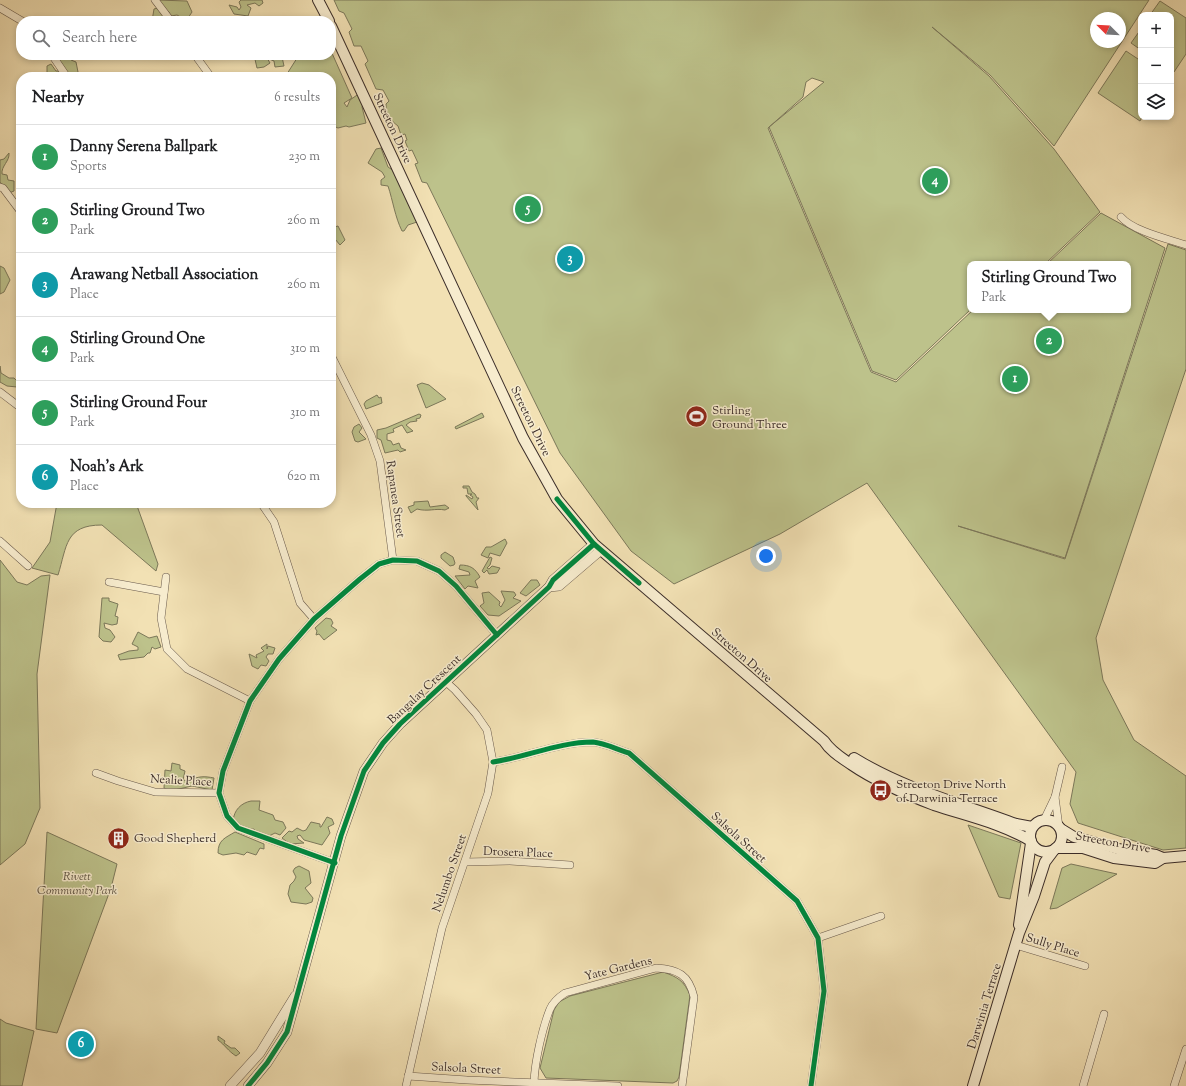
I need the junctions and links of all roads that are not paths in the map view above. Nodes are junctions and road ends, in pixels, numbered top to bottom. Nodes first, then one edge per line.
1 (156, 0) edge
2 (318, 0) edge
3 (0, 8) edge
4 (167, 16) edge
5 (326, 16) edge
6 (16, 17) edge
7 (336, 36) edge
8 (55, 60) edge
9 (199, 60) edge
10 (64, 72) edge
11 (207, 72) edge
12 (0, 187) edge
13 (16, 205) edge
14 (1121, 218) dead end
15 (1186, 245) edge
16 (336, 365) edge
17 (0, 392) edge
18 (16, 404) edge
19 (264, 508) edge
20 (0, 542) edge
21 (597, 547) junction
22 (393, 560) junction
23 (28, 566) dead end
24 (166, 577) dead end
25 (109, 582) dead end
26 (164, 592) junction
27 (314, 619) junction
28 (498, 635) junction
29 (445, 681) junction
30 (250, 701) junction
31 (824, 741) junction
32 (493, 762) junction
33 (1062, 767) dead end
34 (96, 772) dead end
35 (219, 793) junction
36 (1055, 797) junction
37 (1044, 820) junction
38 (1032, 827) junction
39 (1060, 828) junction
40 (1031, 842) junction
41 (1055, 849) junction
42 (1186, 856) edge
43 (1163, 858) junction
44 (465, 862) junction
45 (335, 863) junction
46 (570, 865) dead end
47 (881, 916) dead end
48 (1019, 933) junction
49 (818, 938) junction
50 (1016, 945) junction
51 (1084, 966) dead end
52 (300, 988) junction
53 (1104, 1014) dead end
54 (1186, 1049) edge
55 (408, 1076) junction
56 (534, 1082) junction
57 (230, 1086) edge
58 (248, 1086) edge
59 (406, 1086) edge
60 (618, 1086) edge
61 (682, 1086) edge
62 (811, 1086) edge
63 (973, 1086) edge
64 (1083, 1086) edge
65 (1174, 1086) edge

1 - 4 street
2 - 5 main road
3 - 6 street
7 - 21 main road, Streeton Drive
8 - 10 street
9 - 11 street
12 - 13 street
14 - 15 street
16 - 22 street, Rapanea Street
17 - 18 street
19 - 27 street
20 - 23 street
21 - 28 street, Bangalay Crescent
21 - 31 main road, Streeton Drive
22 - 27 street
22 - 28 street
24 - 26 street
25 - 26 street
26 - 30 street
27 - 30 street
28 - 29 street, Bangalay Crescent
29 - 32 street, Nelumbo Street
29 - 45 street, Bangalay Crescent
30 - 35 street
31 - 38 main road, Streeton Drive
31 - 40 main road, Streeton Drive
32 - 44 street, Nelumbo Street
32 - 49 street, Salsola Street
33 - 36 street
34 - 35 street, Nealie Place
35 - 45 street
36 - 37 street
36 - 39 street
37 - 38 main road
37 - 39 main road
38 - 40 main road
39 - 41 main road
39 - 43 main road, Streeton Drive
40 - 41 main road
40 - 48 main road, Darwinia Terrace
41 - 43 main road, Streeton Drive
41 - 48 main road, Darwinia Terrace
42 - 43 main road, Streeton Drive
44 - 46 street, Drosera Place
44 - 55 street, Nelumbo Street
45 - 52 street, Bangalay Crescent
47 - 49 street
48 - 50 main road, Darwinia Terrace
49 - 62 street, Salsola Street
50 - 51 street, Sully Place
50 - 63 main road, Darwinia Terrace
52 - 57 street, Bangalay Crescent
52 - 58 street, Bangalay Crescent
53 - 64 street
54 - 65 street
55 - 56 street, Salsola Street
55 - 59 street, Nelumbo Street
56 - 60 street, Salsola Street
56 - 61 street, Yate Gardens

